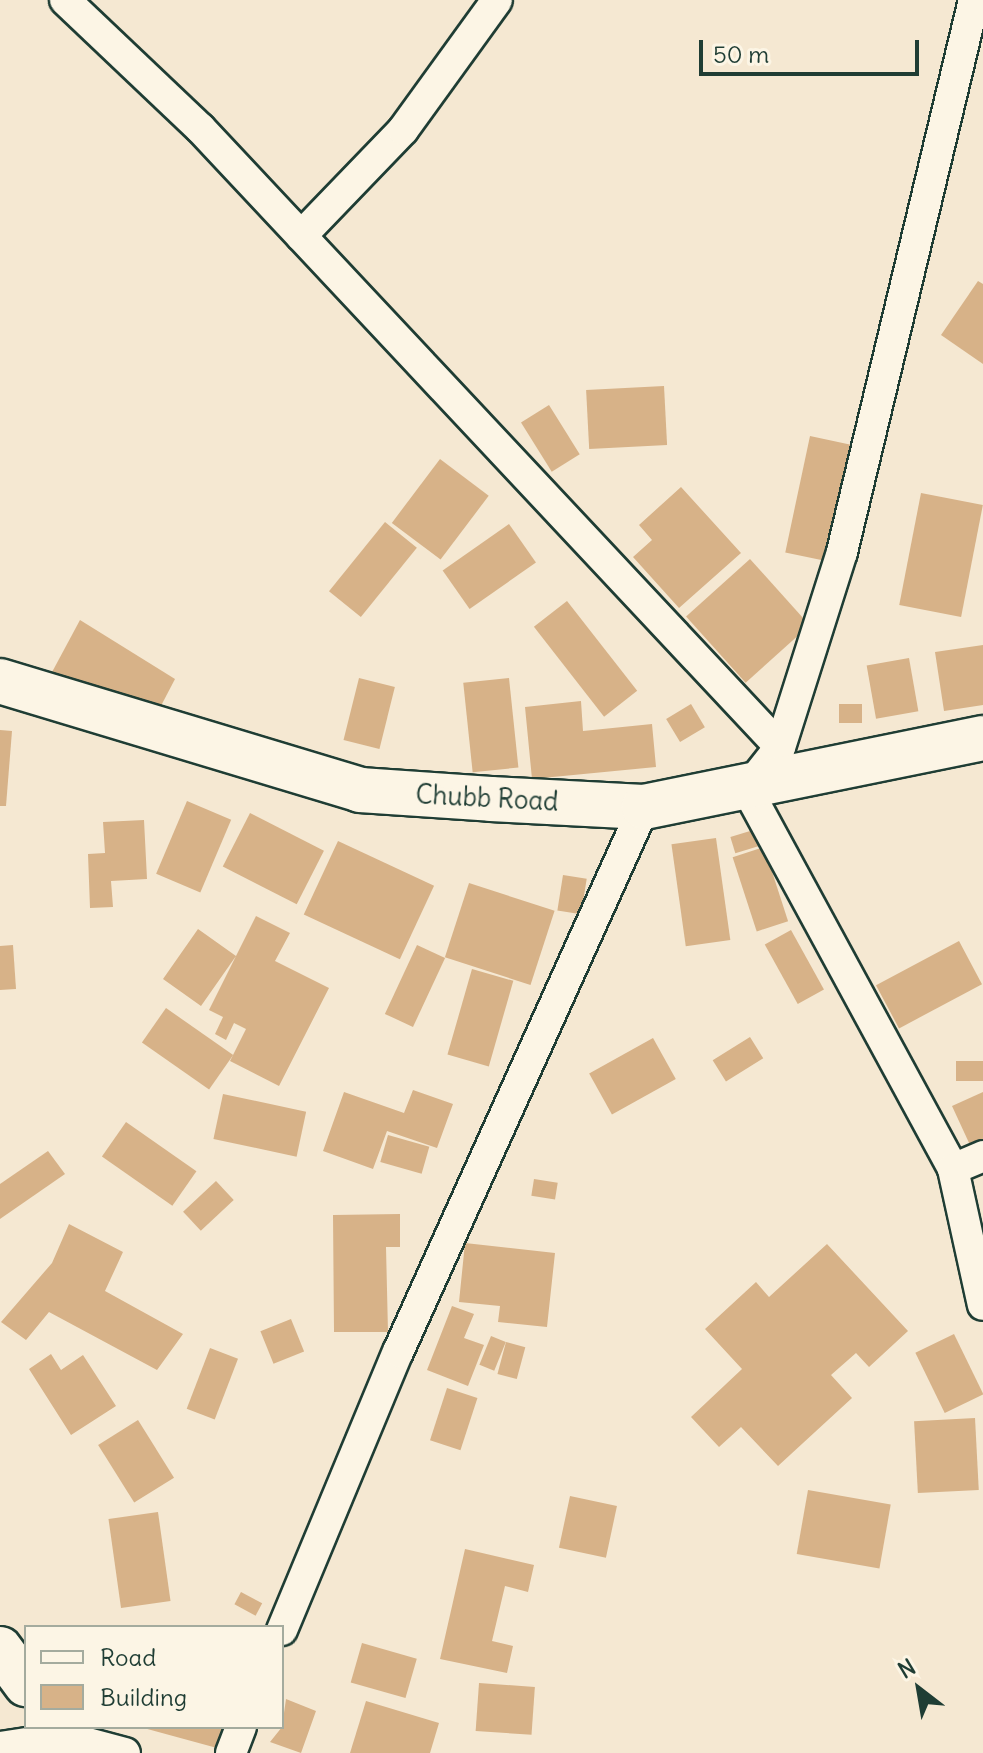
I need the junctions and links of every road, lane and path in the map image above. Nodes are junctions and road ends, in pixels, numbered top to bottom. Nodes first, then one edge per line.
1 (65, 0) edge
2 (497, 0) edge
3 (974, 0) edge
4 (301, 236) junction
5 (0, 681) edge
6 (983, 738) edge
7 (780, 747) junction
8 (747, 789) junction
9 (644, 807) junction
10 (983, 1156) edge
11 (953, 1169) junction
12 (983, 1305) edge
13 (284, 1625) edge
14 (0, 1649) edge
15 (24, 1681) edge
16 (240, 1729) edge
17 (67, 1739) edge
18 (0, 1747) edge
19 (125, 1753) edge
20 (231, 1753) edge

1 - 4 street
2 - 4 street
3 - 7 street
4 - 7 street
5 - 9 street, Chubb Road
6 - 8 street, Chubb Road
7 - 8 street
8 - 9 street, Chubb Road
8 - 11 street
9 - 13 street
10 - 11 street
11 - 12 street
14 - 15 street
16 - 20 street
17 - 18 street
17 - 19 street

